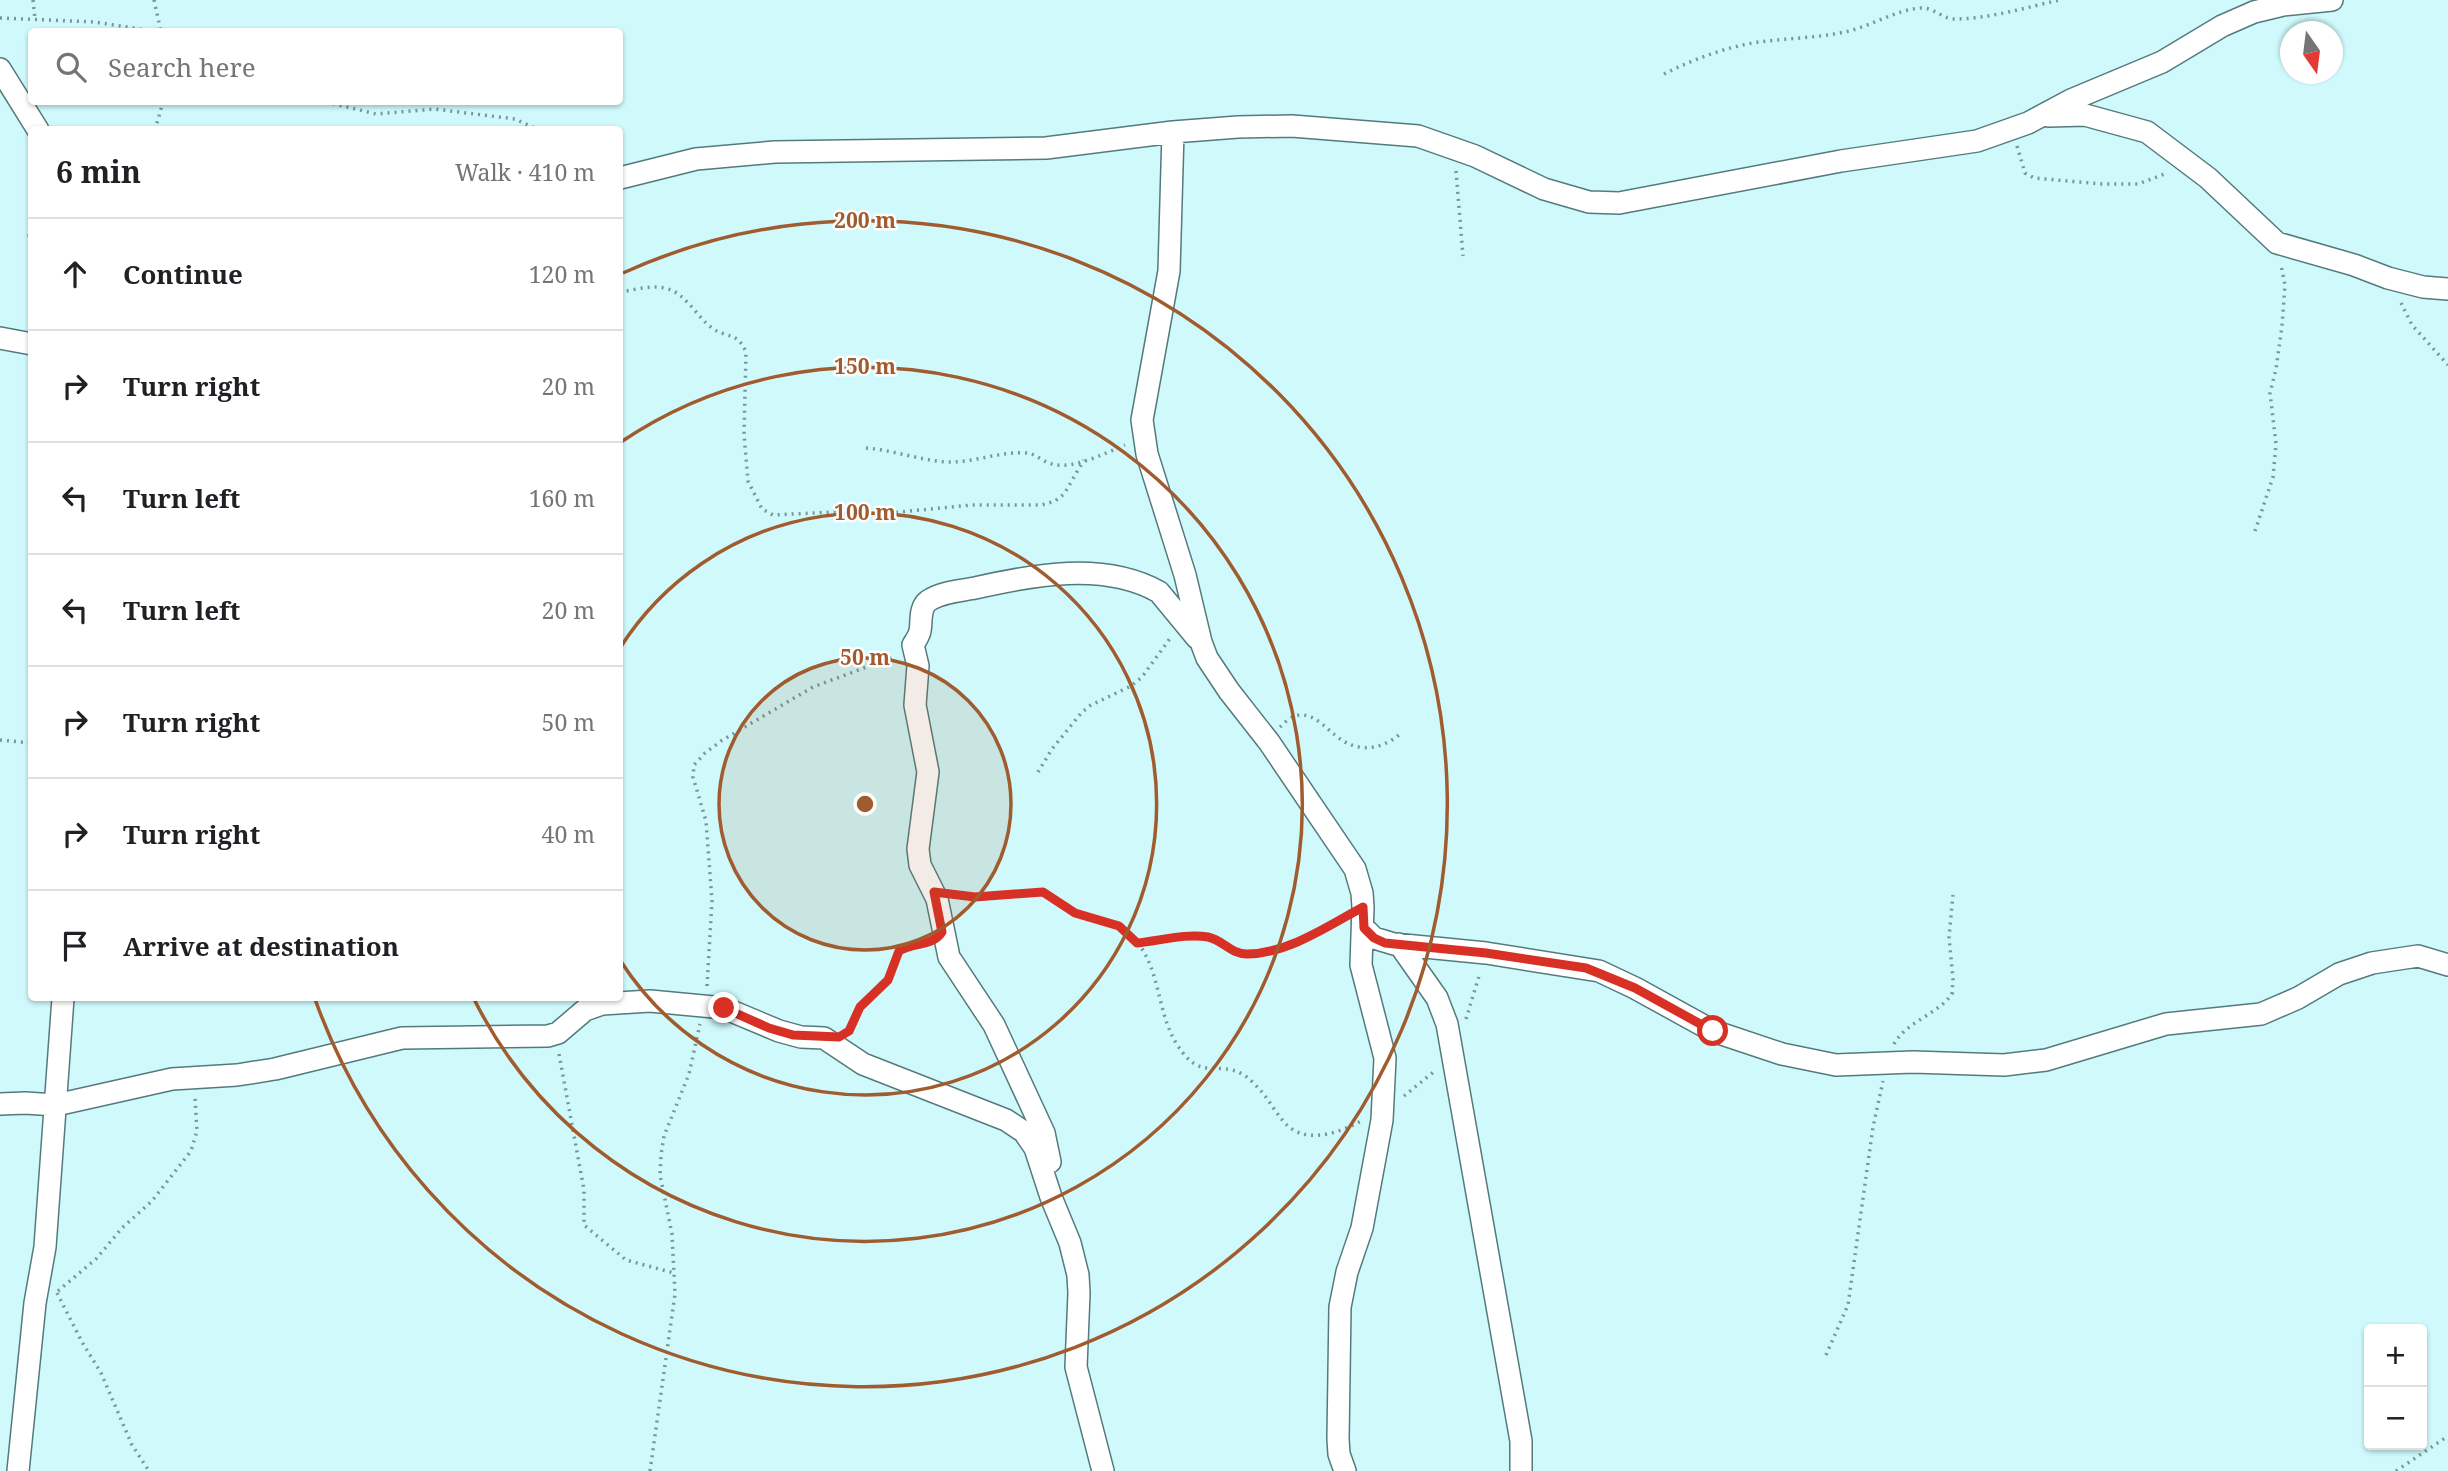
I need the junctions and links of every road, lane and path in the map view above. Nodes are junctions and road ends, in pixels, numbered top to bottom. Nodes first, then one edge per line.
1 (33, 0) edge
2 (154, 0) edge
3 (2060, 0) edge
4 (2332, 0) edge
5 (0, 18) edge
6 (36, 19) junction
7 (134, 28) edge
8 (159, 28) edge
9 (0, 69) edge
10 (1664, 74) dead end
11 (162, 105) edge
12 (338, 105) edge
13 (2043, 116) junction
14 (36, 126) edge
15 (156, 126) edge
16 (531, 126) edge
17 (2013, 129) junction
18 (1173, 132) junction
19 (1457, 149) junction
20 (2197, 169) junction
21 (623, 177) edge
22 (2277, 243) junction
23 (1463, 256) dead end
24 (2388, 278) junction
25 (2448, 289) edge
26 (623, 292) edge
27 (0, 338) edge
28 (28, 343) edge
29 (2448, 365) edge
30 (1143, 432) junction
31 (866, 448) dead end
32 (1084, 460) junction
33 (2255, 531) dead end
34 (1183, 620) junction
35 (1201, 642) junction
36 (914, 647) junction
37 (1400, 734) dead end
38 (1267, 739) junction
39 (0, 740) edge
40 (28, 743) edge
41 (1038, 772) dead end
42 (934, 892) junction
43 (1953, 895) dead end
44 (1364, 917) junction
45 (942, 932) junction
46 (1137, 943) junction
47 (1399, 944) junction
48 (1486, 953) junction
49 (2448, 965) edge
50 (63, 1001) edge
51 (705, 1004) junction
52 (1464, 1026) dead end
53 (554, 1035) junction
54 (824, 1038) junction
55 (1452, 1056) junction
56 (1888, 1062) junction
57 (194, 1077) junction
58 (0, 1104) edge
59 (56, 1105) junction
60 (1383, 1109) junction
61 (1048, 1187) junction
62 (674, 1273) junction
63 (57, 1292) junction
64 (35, 1303) junction
65 (1826, 1355) dead end
66 (2447, 1438) edge
67 (18, 1471) edge
68 (149, 1471) edge
69 (650, 1471) edge
70 (1103, 1471) edge
71 (1345, 1471) edge
72 (1521, 1471) edge
73 (2396, 1471) edge

1 - 6 path
2 - 8 path
3 - 10 path
4 - 13 street
5 - 6 path
6 - 7 path
9 - 14 street
11 - 15 path
12 - 16 path
13 - 17 street
13 - 20 street
17 - 19 street
17 - 20 path
18 - 19 street
18 - 21 street
18 - 30 street
19 - 23 path
20 - 22 street
22 - 24 street
22 - 33 path
24 - 25 street
24 - 29 path
26 - 32 path
27 - 28 street
30 - 32 path
30 - 35 street
31 - 32 path
34 - 35 street
34 - 36 street
34 - 41 path
35 - 38 street
36 - 42 street
36 - 51 path
37 - 38 path
38 - 44 street
39 - 40 path
42 - 45 street
42 - 46 path
43 - 56 path
44 - 46 path
44 - 47 street
44 - 60 street
45 - 54 path
45 - 61 street
46 - 60 path
47 - 48 street
47 - 55 street
48 - 52 path
48 - 56 street
49 - 56 street
50 - 59 street
51 - 53 street
51 - 54 street
51 - 62 path
53 - 57 street
53 - 62 path
54 - 61 street
55 - 60 path
55 - 72 street
56 - 65 path
57 - 59 street
57 - 63 path
58 - 59 street
59 - 64 street
60 - 71 street
61 - 70 street
62 - 69 path
63 - 64 path
63 - 68 path
64 - 67 street
66 - 73 path

